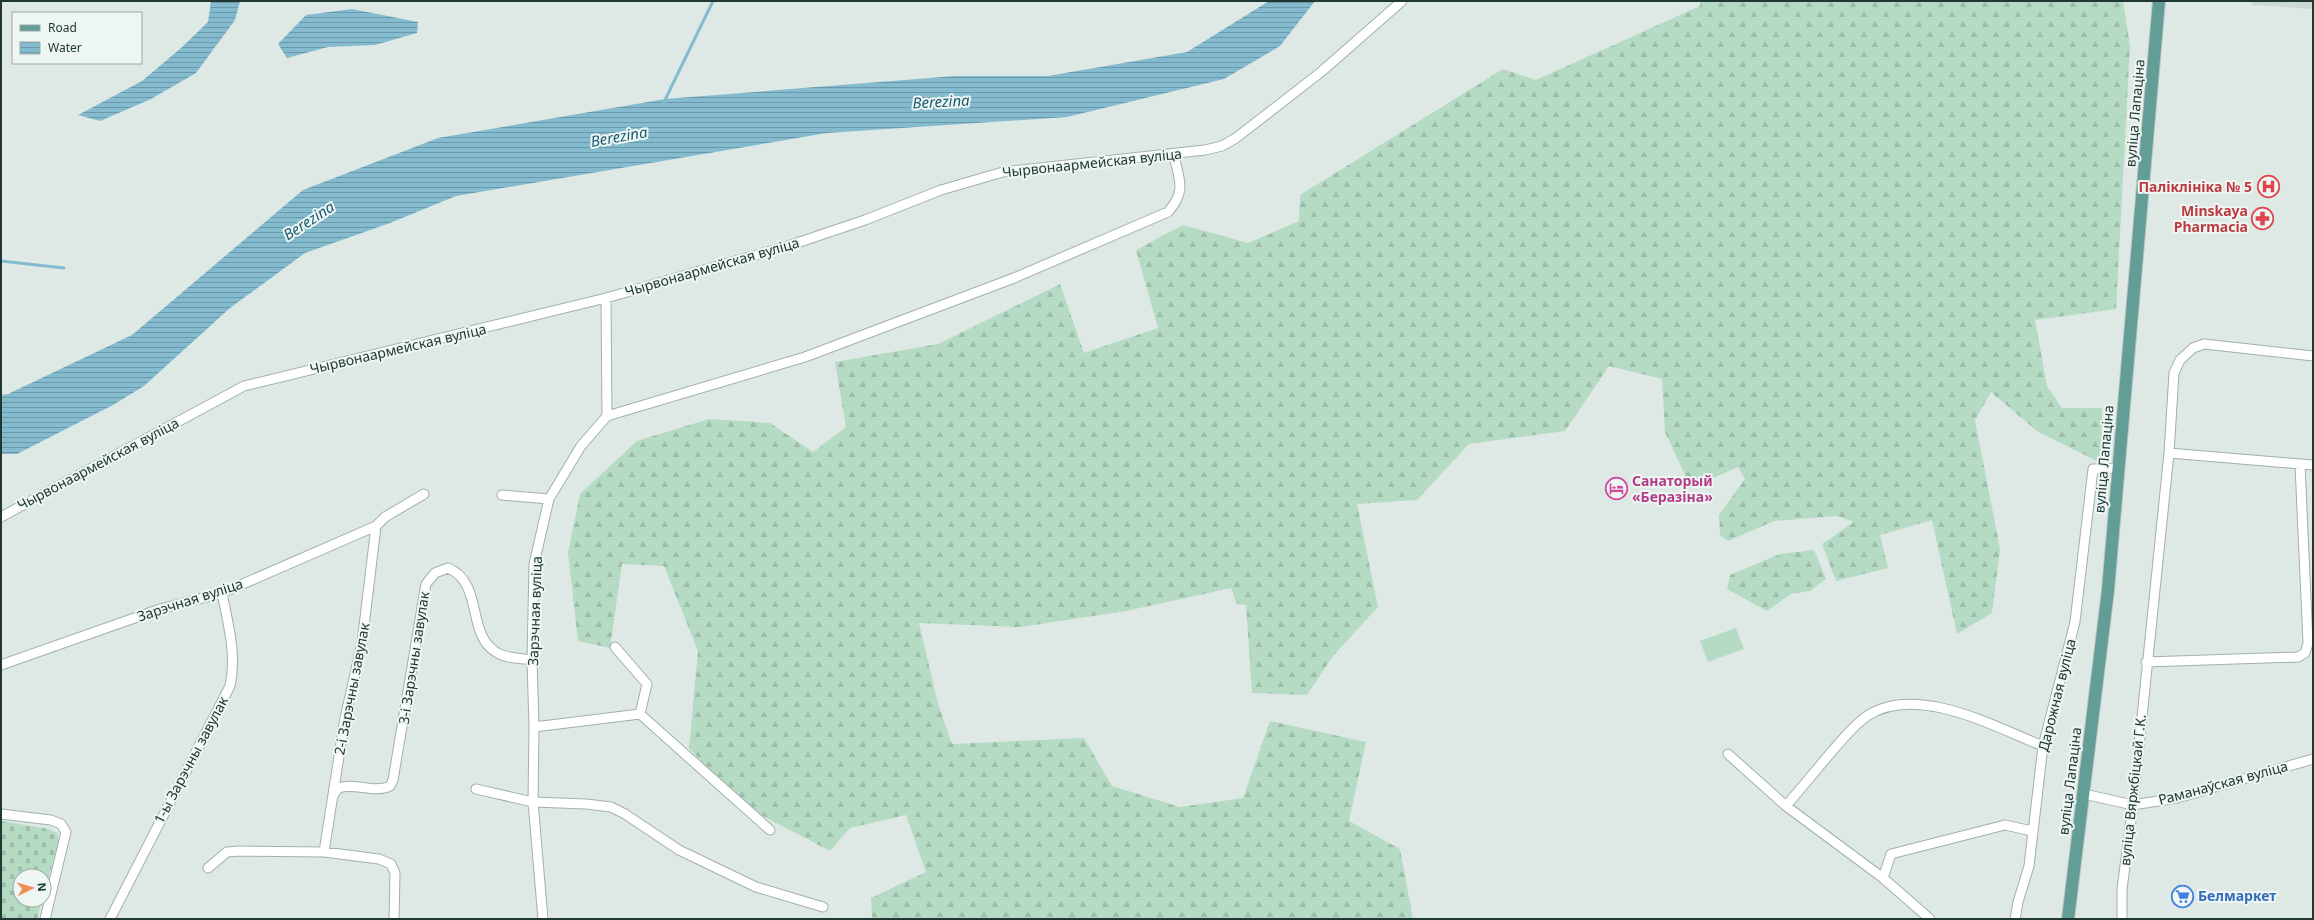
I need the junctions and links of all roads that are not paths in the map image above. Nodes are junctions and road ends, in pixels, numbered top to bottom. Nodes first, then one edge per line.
1 (1402, 1) edge
2 (2159, 1) edge
3 (1174, 155) junction
4 (606, 298) junction
5 (2313, 356) edge
6 (607, 416) junction
7 (2169, 453) junction
8 (2300, 465) junction
9 (2313, 465) edge
10 (2119, 468) junction
11 (424, 494) dead end
12 (502, 495) dead end
13 (548, 498) junction
14 (1, 517) edge
15 (376, 526) junction
16 (222, 593) junction
17 (615, 647) dead end
18 (532, 660) junction
19 (2146, 662) junction
20 (1, 665) edge
21 (640, 714) junction
22 (534, 727) junction
23 (2043, 746) junction
24 (1728, 754) dead end
25 (2313, 759) edge
26 (476, 789) dead end
27 (2084, 794) junction
28 (333, 796) junction
29 (533, 802) junction
30 (2132, 805) junction
31 (1786, 806) junction
32 (1, 814) edge
33 (770, 830) dead end
34 (2032, 831) junction
35 (324, 852) junction
36 (208, 868) dead end
37 (1883, 878) junction
38 (824, 907) dead end
39 (45, 919) edge
40 (110, 919) edge
41 (394, 919) edge
42 (543, 919) edge
43 (1930, 919) edge
44 (2015, 919) edge
45 (2068, 919) edge
46 (2122, 919) edge

1 - 3 street, Чырвонаармейская вуліца
2 - 10 main road, вуліца Лапаціна
3 - 4 street, Чырвонаармейская вуліца
3 - 6 street
4 - 6 street
4 - 14 street, Чырвонаармейская вуліца
5 - 7 street, вуліца Вяржбіцкай Г.К.
6 - 13 street, Зарэчная вуліца
7 - 8 street
7 - 19 street, вуліца Вяржбіцкай Г.К.
8 - 9 street
8 - 19 street
10 - 23 street, Дарожная вуліца
10 - 27 main road, вуліца Лапаціна
11 - 15 street, Зарэчная вуліца
12 - 13 street
13 - 18 street, Зарэчная вуліца
15 - 16 street, Зарэчная вуліца
15 - 28 street, 2-і Зарэчны завулак
16 - 20 street, Зарэчная вуліца
16 - 40 street, 1-ы Зарэчны завулак
17 - 21 street
18 - 22 street, Зарэчная вуліца
18 - 28 street, 3-і Зарэчны завулак
19 - 30 street, вуліца Вяржбіцкай Г.К.
21 - 22 street
21 - 33 street
22 - 29 street, Зарэчная вуліца
23 - 31 street
23 - 34 street, Дарожная вуліца
24 - 31 street
25 - 30 street, Раманаўская вуліца
26 - 29 street
27 - 30 street
27 - 45 main road, вуліца Лапаціна
28 - 35 street, 2-і Зарэчны завулак
29 - 38 street
29 - 42 street, Зарэчная вуліца
30 - 46 street, вуліца Вяржбіцкай Г.К.
31 - 37 street
32 - 39 street
34 - 37 street
34 - 44 street, Дарожная вуліца
35 - 36 street
35 - 41 street
37 - 43 street

